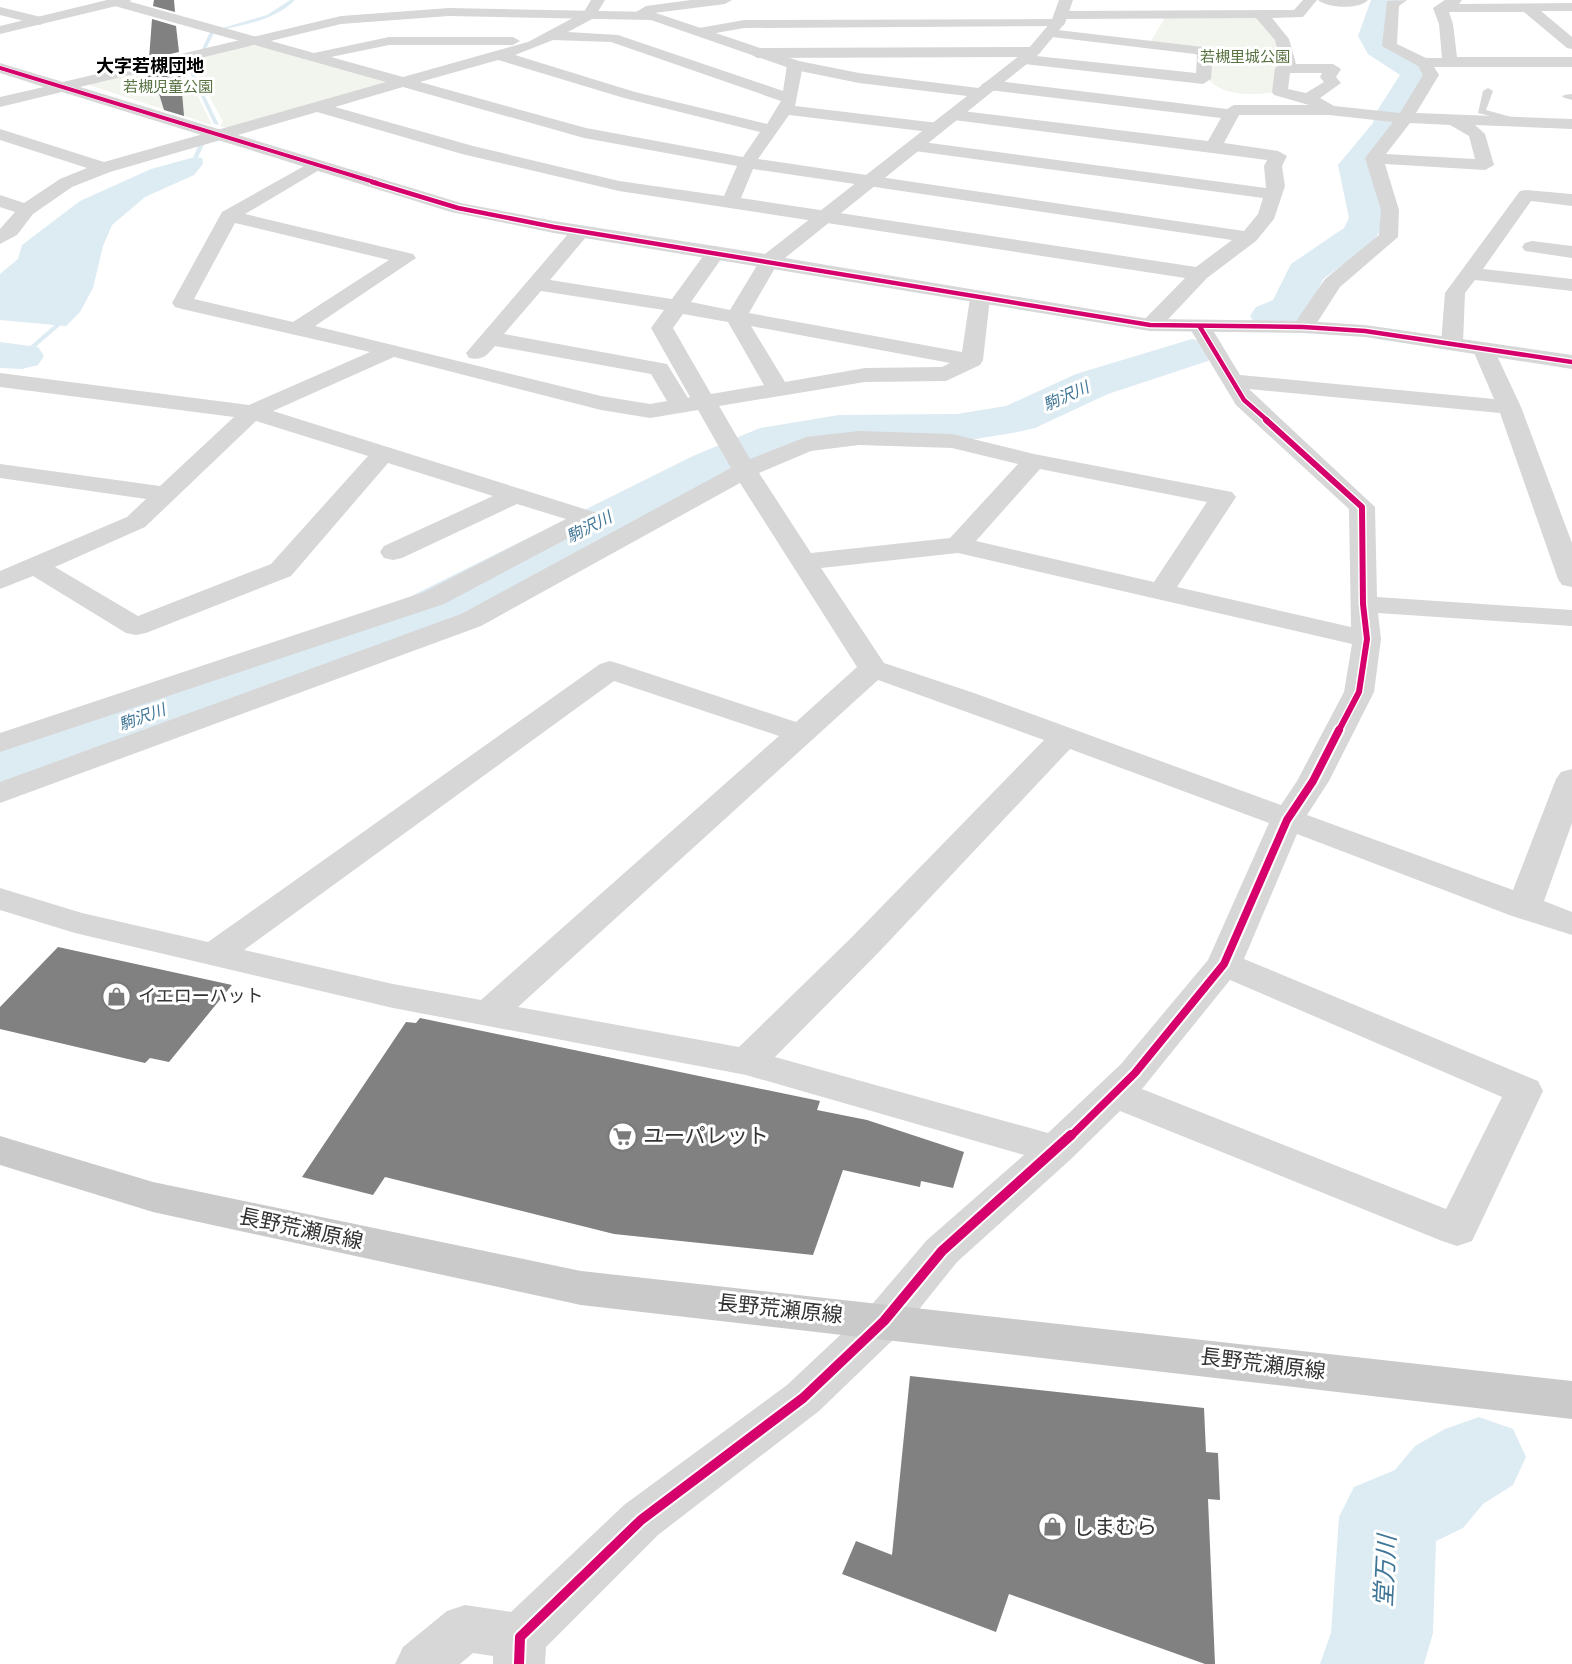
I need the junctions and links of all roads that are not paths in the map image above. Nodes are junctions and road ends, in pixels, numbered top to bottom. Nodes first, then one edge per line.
1 (598, 0) edge
2 (725, 0) edge
3 (1310, 0) edge
4 (1325, 0) edge
5 (1361, 0) edge
6 (1400, 0) edge
7 (1455, 0) edge
8 (120, 1) edge
9 (1527, 7) junction
10 (1572, 7) edge
11 (1440, 8) junction
12 (0, 10) edge
13 (589, 15) junction
14 (638, 15) junction
15 (1161, 15) junction
16 (1261, 15) junction
17 (1059, 18) edge
18 (40, 21) junction
19 (0, 30) edge
20 (699, 32) junction
21 (547, 39) junction
22 (251, 40) junction
23 (1147, 43) junction
24 (1572, 45) edge
25 (757, 53) junction
26 (499, 55) junction
27 (1028, 56) junction
28 (313, 57) junction
29 (1450, 62) junction
30 (1572, 62) edge
31 (1424, 63) junction
32 (795, 65) junction
33 (1289, 66) junction
34 (0, 68) edge
35 (408, 82) junction
36 (61, 87) junction
37 (986, 89) junction
38 (1488, 91) dead end
39 (1280, 92) junction
40 (1308, 98) junction
41 (0, 102) edge
42 (1235, 103) junction
43 (787, 104) junction
44 (318, 107) junction
45 (1329, 110) junction
46 (954, 115) junction
47 (1405, 118) junction
48 (1454, 120) junction
49 (1519, 122) junction
50 (1572, 124) edge
51 (938, 128) junction
52 (771, 130) junction
53 (0, 134) edge
54 (218, 134) junction
55 (915, 146) junction
56 (1213, 147) junction
57 (1374, 158) junction
58 (747, 163) junction
59 (315, 165) junction
60 (104, 168) junction
61 (872, 180) junction
62 (1273, 194) junction
63 (1572, 200) edge
64 (0, 201) edge
65 (730, 202) junction
66 (26, 210) junction
67 (229, 216) junction
68 (825, 217) junction
69 (581, 231) junction
70 (1249, 237) junction
71 (0, 238) edge
72 (1532, 247) dead end
73 (716, 252) junction
74 (1572, 252) edge
75 (769, 261) junction
76 (1469, 273) junction
77 (1200, 274) junction
78 (536, 284) junction
79 (1572, 285) edge
80 (980, 297) junction
81 (676, 306) junction
82 (736, 318) junction
83 (1150, 325) junction
84 (1200, 327) junction
85 (1304, 327) junction
86 (298, 328) junction
87 (489, 339) junction
88 (1452, 343) junction
89 (1483, 348) junction
90 (392, 350) junction
91 (972, 360) junction
92 (1572, 362) edge
93 (462, 370) junction
94 (0, 380) edge
95 (1232, 381) junction
96 (777, 388) junction
97 (692, 404) junction
98 (1509, 407) junction
99 (252, 412) junction
100 (383, 454) junction
101 (1034, 461) junction
102 (743, 467) junction
103 (0, 471) edge
104 (166, 494) junction
105 (518, 494) junction
106 (958, 545) junction
107 (393, 552) dead end
108 (804, 562) junction
109 (35, 566) junction
110 (1572, 579) edge
111 (0, 581) edge
112 (1161, 591) junction
113 (1363, 604) junction
114 (1572, 618) edge
115 (1367, 639) junction
116 (873, 669) junction
117 (800, 733) junction
118 (1064, 737) junction
119 (0, 743) edge
120 (1572, 779) edge
121 (0, 793) edge
122 (1287, 820) junction
123 (0, 899) edge
124 (1524, 908) junction
125 (1572, 924) edge
126 (216, 953) junction
127 (1224, 964) junction
128 (488, 1014) junction
129 (747, 1062) junction
130 (1114, 1093) junction
131 (0, 1150) edge
132 (1056, 1150) junction
133 (884, 1321) junction
134 (1572, 1400) edge
135 (519, 1651) edge
136 (421, 1664) edge

1 - 13 street
2 - 14 street
3 - 16 street
4 - 5 street
6 - 31 street
7 - 11 street
8 - 18 street
8 - 22 street
9 - 10 street
9 - 11 street
9 - 24 street
11 - 29 street
12 - 18 street
13 - 14 street
13 - 21 street
13 - 22 street
14 - 20 street
15 - 16 street
15 - 17 street
15 - 23 street
16 - 33 street
17 - 20 street
17 - 23 street
17 - 27 street
18 - 19 street
20 - 25 street
21 - 26 street
21 - 28 street
21 - 43 street
22 - 28 street
22 - 36 street
23 - 27 street
25 - 27 street
25 - 32 street
26 - 35 street
26 - 52 street
27 - 37 street
28 - 35 street
29 - 30 street
29 - 31 street
31 - 47 street
32 - 37 street
32 - 43 street
33 - 39 street
33 - 40 street
34 - 36 street
35 - 44 street
35 - 58 street
36 - 41 street
36 - 54 street
37 - 42 street
37 - 46 street
38 - 49 lane
39 - 40 street
39 - 42 street
40 - 45 street
42 - 45 street
42 - 56 street
43 - 51 street
43 - 52 street
44 - 54 street
44 - 65 street
45 - 47 street
46 - 51 street
46 - 56 street
47 - 48 street
47 - 57 street
48 - 49 street
48 - 57 street
49 - 50 street
51 - 55 street
52 - 58 street
53 - 60 street
54 - 59 street
54 - 60 street
55 - 61 street
55 - 62 street
56 - 62 street
57 - 85 street
58 - 61 street
58 - 65 street
59 - 67 street
59 - 69 street
60 - 66 street
61 - 68 street
61 - 70 street
62 - 70 street
63 - 76 street
64 - 66 street
65 - 68 street
66 - 71 street
67 - 86 street
67 - 86 street
68 - 75 street
68 - 77 street
69 - 73 street
69 - 78 street
70 - 77 street
72 - 74 street
73 - 75 street
73 - 81 street
75 - 80 street
75 - 82 street
76 - 79 street
76 - 88 street
77 - 83 street
78 - 81 street
78 - 87 street
80 - 83 street
80 - 91 street
81 - 82 street
81 - 97 street
82 - 91 street
82 - 96 street
83 - 84 street
84 - 85 street
84 - 95 street
85 - 88 street
86 - 90 street
87 - 93 street
87 - 97 street
88 - 89 street
89 - 92 street
89 - 98 street
90 - 93 street
90 - 99 street
91 - 96 street
93 - 97 street
94 - 99 street
95 - 98 street
95 - 113 street
96 - 97 street
97 - 102 street
98 - 110 street
99 - 100 street
99 - 104 street
100 - 105 street
100 - 109 street
101 - 102 street
101 - 106 street
101 - 112 street
102 - 108 street
102 - 121 street
103 - 104 street
104 - 109 street
105 - 107 street
105 - 119 street
106 - 108 street
106 - 112 street
108 - 116 street
109 - 111 street
112 - 115 street
113 - 114 street
113 - 115 street
115 - 122 street
116 - 117 street
116 - 118 street
117 - 126 street
117 - 128 street
118 - 122 street
118 - 129 street
120 - 124 street
122 - 124 street
122 - 127 street
123 - 126 street
124 - 125 street
126 - 128 street
127 - 130 street
127 - 130 street
128 - 129 street
129 - 132 street
130 - 132 street
131 - 133 main road, 長野荒瀬原線
132 - 133 street
133 - 134 main road, 長野荒瀬原線
133 - 135 street
135 - 136 street

